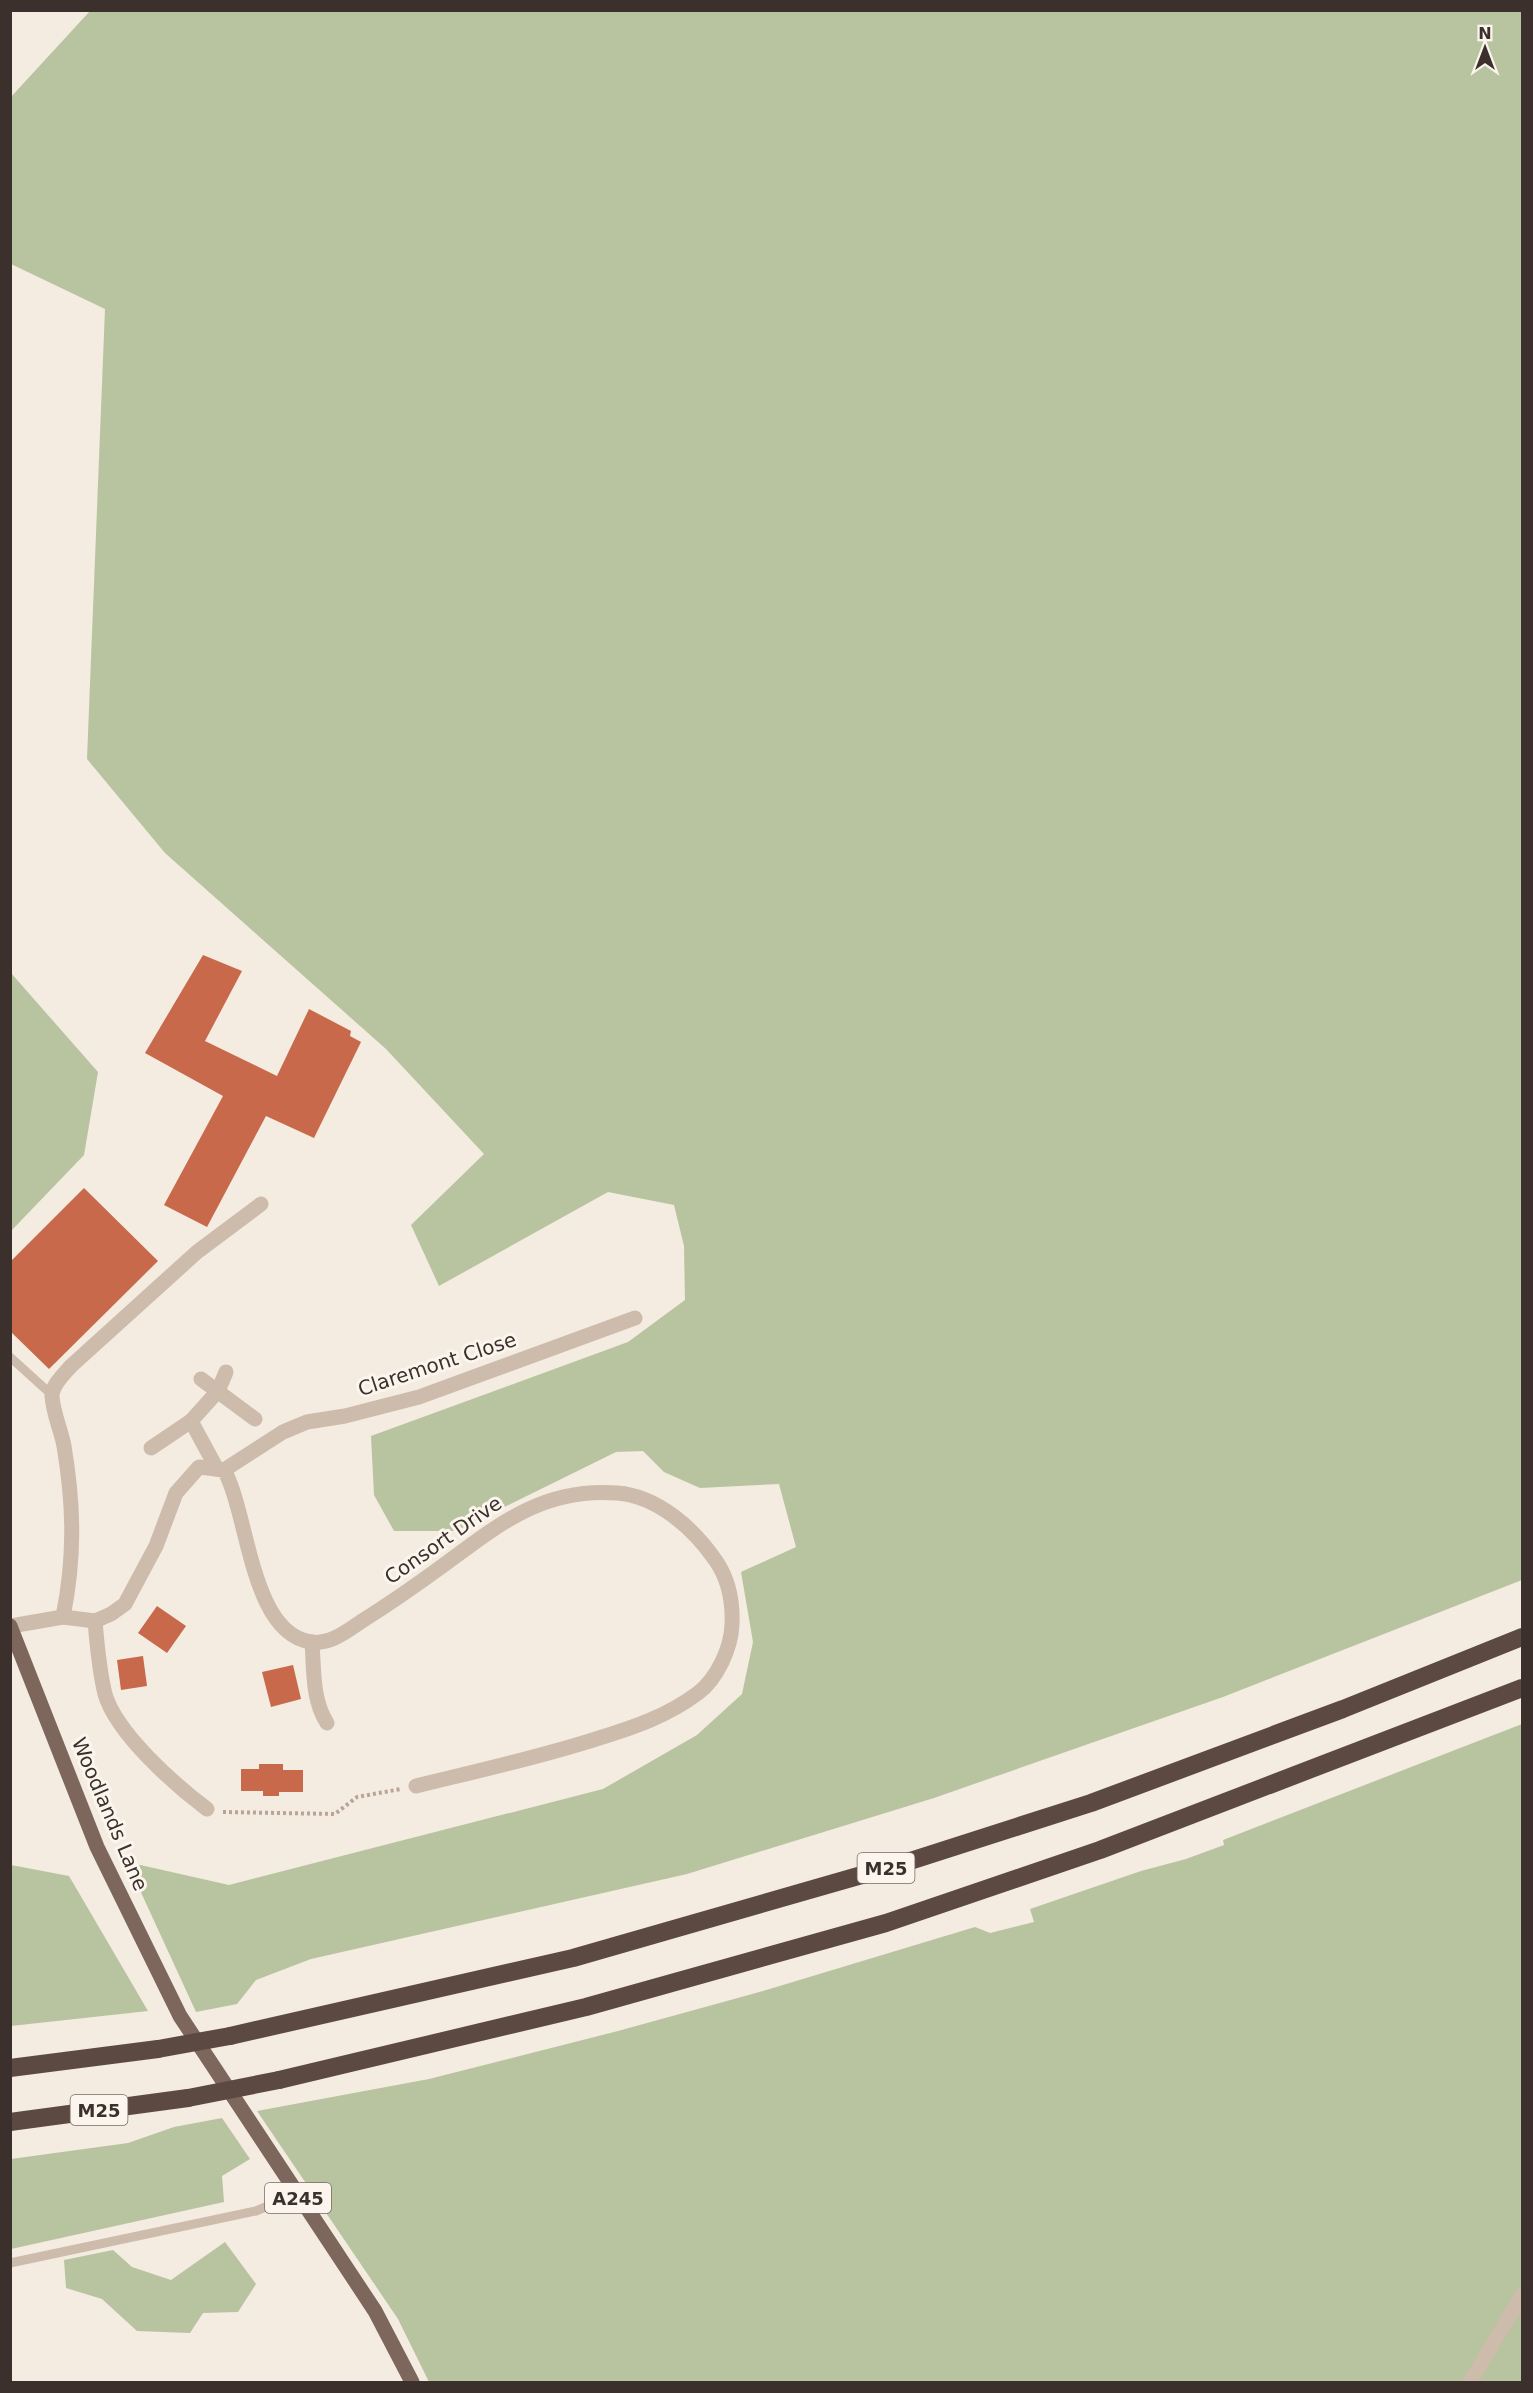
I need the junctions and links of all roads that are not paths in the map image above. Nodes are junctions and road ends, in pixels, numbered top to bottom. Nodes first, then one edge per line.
1 (261, 1204) dead end
2 (635, 1318) dead end
3 (10, 1357) edge
4 (226, 1372) dead end
5 (201, 1379) dead end
6 (218, 1391) junction
7 (52, 1395) junction
8 (255, 1419) dead end
9 (191, 1421) junction
10 (151, 1448) dead end
11 (221, 1469) junction
12 (63, 1617) junction
13 (95, 1621) junction
14 (10, 1626) edge
15 (1522, 1637) edge
16 (312, 1642) junction
17 (1522, 1688) edge
18 (327, 1723) dead end
19 (417, 1786) road end
20 (207, 1809) road end
21 (10, 2068) edge
22 (10, 2122) edge
23 (296, 2194) junction
24 (10, 2263) edge
25 (1522, 2295) edge
26 (412, 2382) edge
27 (1470, 2382) edge

1 - 7 street
2 - 11 street, Claremont Close
3 - 7 lane
4 - 6 street
5 - 6 street
6 - 8 street
6 - 9 street
7 - 12 street
9 - 10 street
9 - 11 street
11 - 13 street
11 - 16 street
12 - 13 street
12 - 14 street
13 - 20 street
14 - 23 main road, Woodlands Lane / A245
15 - 21 highway, M25, bridge
16 - 18 street
16 - 19 street, Consort Drive
17 - 22 highway, M25, bridge
23 - 24 lane
23 - 26 main road, A245
25 - 27 street

